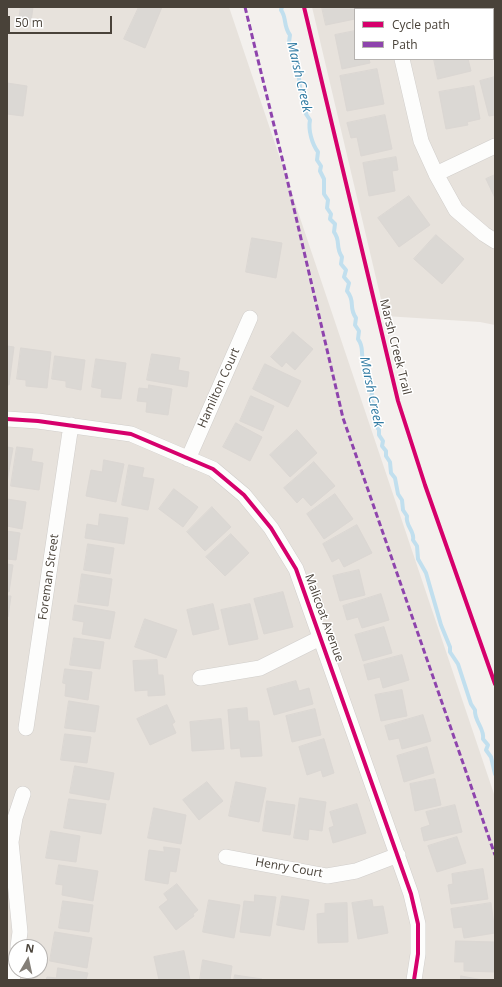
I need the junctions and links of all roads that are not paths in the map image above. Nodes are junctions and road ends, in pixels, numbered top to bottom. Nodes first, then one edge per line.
1 (402, 60) edge
2 (495, 146) edge
3 (436, 174) junction
4 (495, 241) edge
5 (250, 318) dead end
6 (7, 419) edge
7 (71, 425) junction
8 (188, 459) junction
9 (320, 638) junction
10 (200, 678) dead end
11 (26, 728) dead end
12 (23, 794) dead end
13 (398, 855) junction
14 (226, 857) dead end
15 (19, 939) edge
16 (414, 980) edge

1 - 3 street
2 - 3 street
3 - 4 street
5 - 8 street, Hamilton Court
6 - 7 street, Malicoat Avenue
7 - 8 street, Malicoat Avenue
7 - 11 street, Foreman Street
8 - 9 street, Malicoat Avenue
9 - 10 street
9 - 13 street, Malicoat Avenue
12 - 15 street
13 - 14 street, Henry Court
13 - 16 street, Malicoat Avenue

